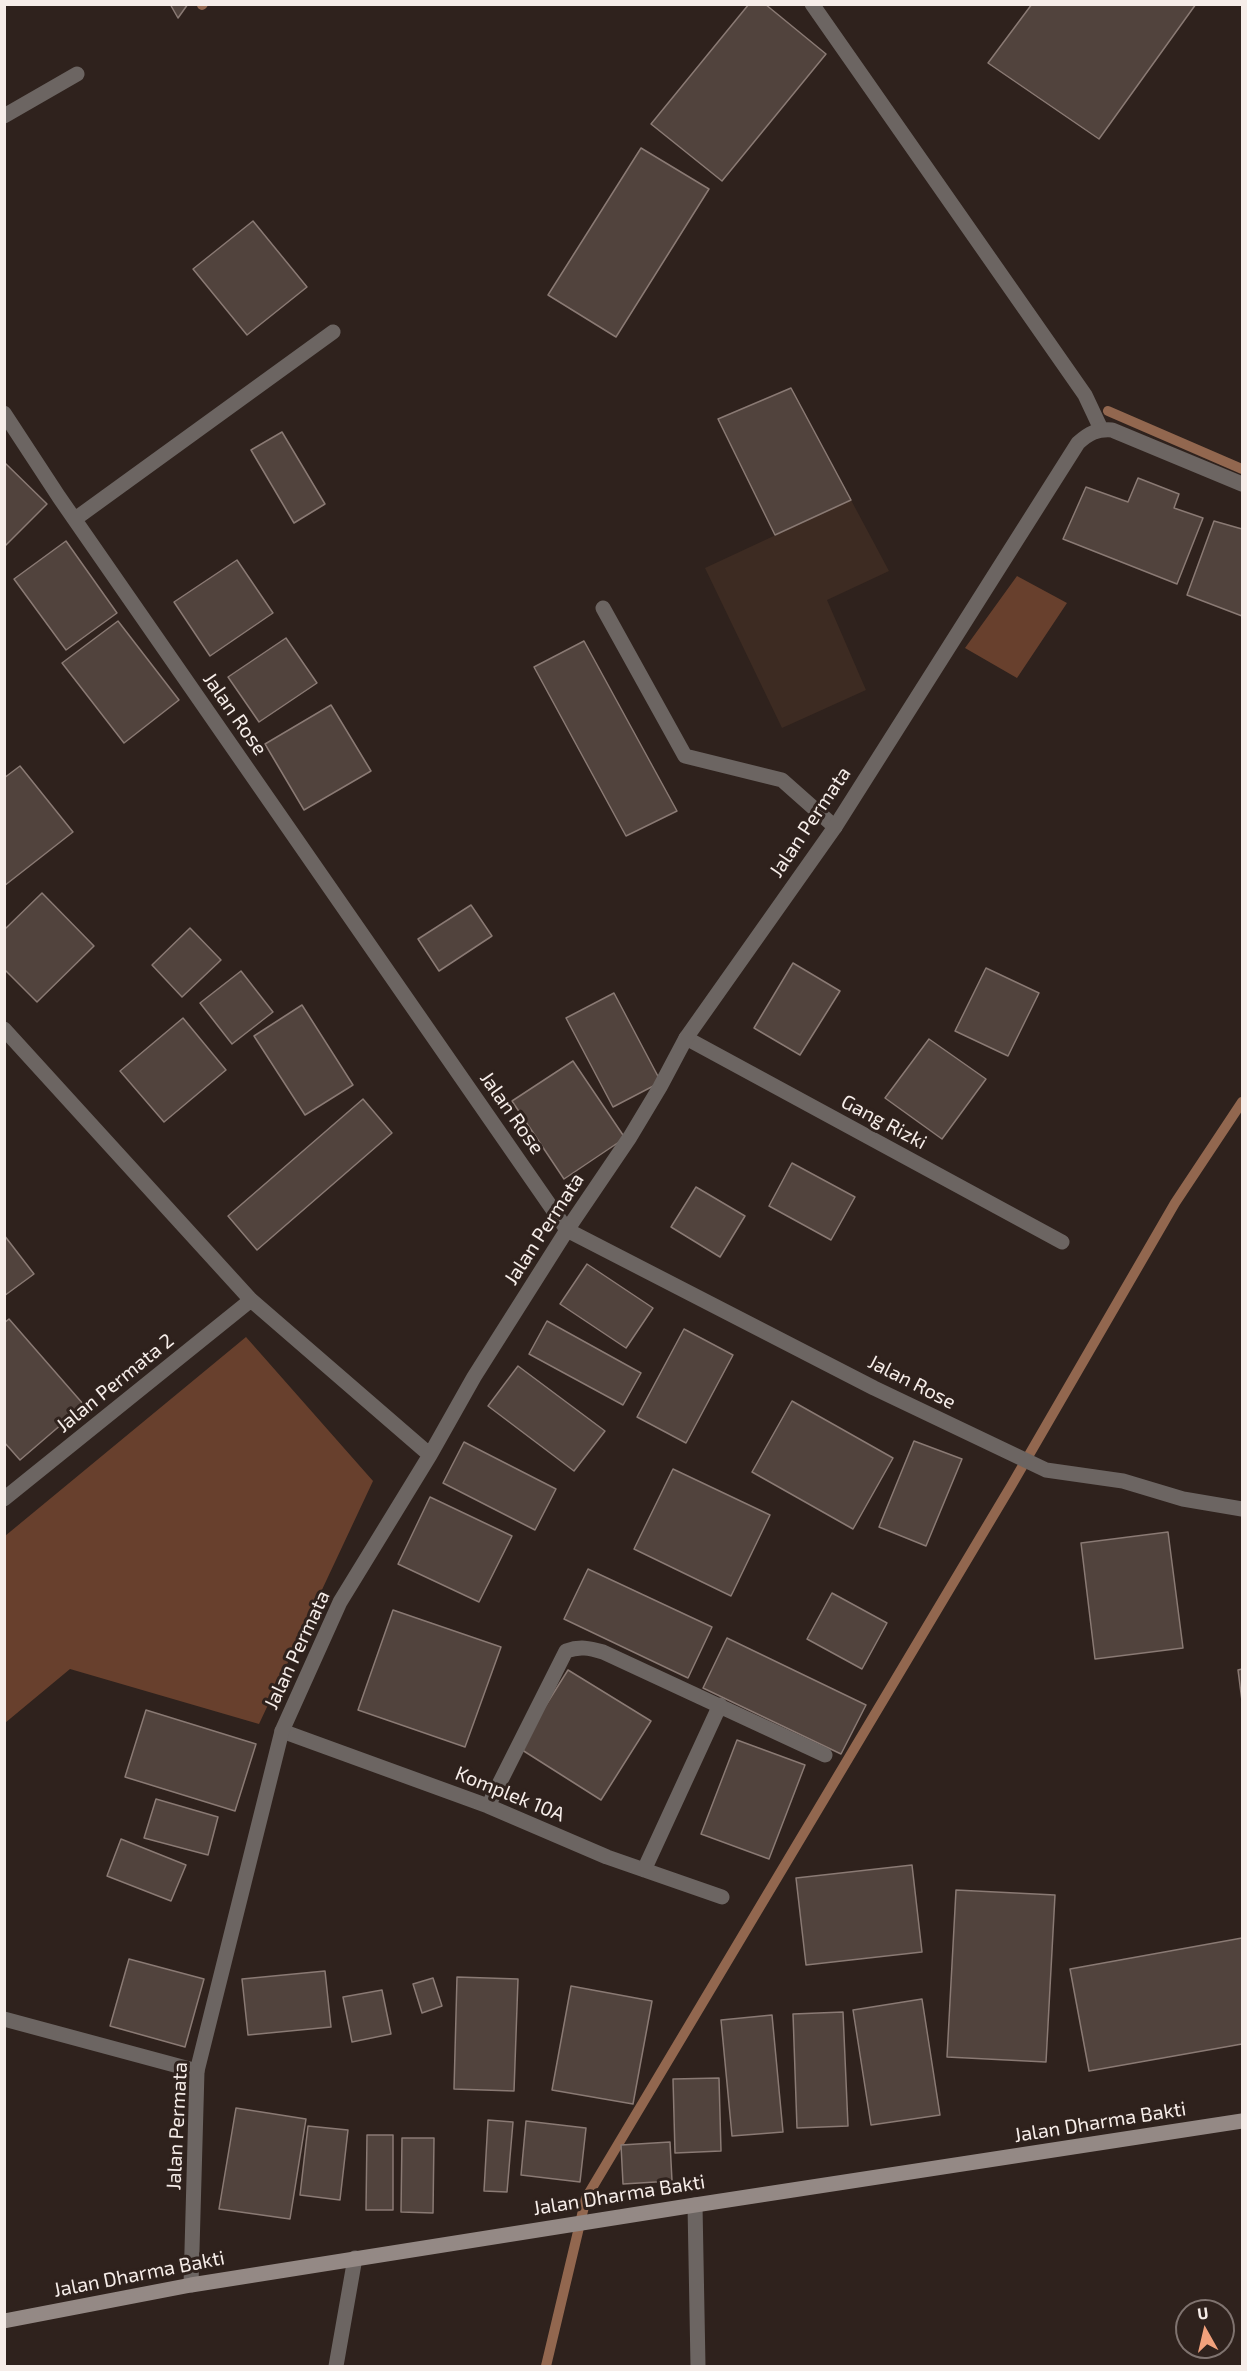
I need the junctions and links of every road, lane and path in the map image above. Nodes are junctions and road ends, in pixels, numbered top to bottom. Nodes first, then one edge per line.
1 (812, 4) edge
2 (77, 74) dead end
3 (4, 116) edge
4 (333, 332) dead end
5 (4, 413) edge
6 (1101, 429) junction
7 (1242, 484) edge
8 (75, 519) junction
9 (603, 608) dead end
10 (835, 826) junction
11 (4, 1029) edge
12 (686, 1038) junction
13 (567, 1230) junction
14 (1062, 1242) dead end
15 (251, 1300) junction
16 (430, 1455) junction
17 (5, 1498) edge
18 (1242, 1509) edge
19 (720, 1705) junction
20 (282, 1731) junction
21 (825, 1755) dead end
22 (488, 1806) junction
23 (644, 1870) junction
24 (722, 1897) dead end
25 (4, 2019) edge
26 (197, 2071) junction
27 (1242, 2121) edge
28 (695, 2205) junction
29 (355, 2258) junction
30 (191, 2284) junction
31 (4, 2321) edge
32 (336, 2367) edge
33 (698, 2367) edge

1 - 6 street
2 - 3 street
4 - 8 street
5 - 8 street, Jalan Rose
6 - 7 street
6 - 10 street, Jalan Permata
8 - 13 street, Jalan Rose
9 - 10 street
10 - 12 street, Jalan Permata
11 - 15 street
12 - 13 street, Jalan Permata
12 - 14 street, Gang Rizki
13 - 16 street, Jalan Permata
13 - 18 street, Jalan Rose
15 - 16 street
15 - 17 street, Jalan Permata 2
16 - 20 street, Jalan Permata
19 - 21 street
19 - 22 street
19 - 23 street
20 - 22 street, Komplek 10A
20 - 26 street, Jalan Permata
22 - 23 street, Komplek 10A
23 - 24 street, Komplek 10A
25 - 26 street
26 - 30 street, Jalan Permata
27 - 28 main road, Jalan Dharma Bakti
28 - 29 main road, Jalan Dharma Bakti
28 - 33 street
29 - 30 main road, Jalan Dharma Bakti
29 - 32 street
30 - 31 main road, Jalan Dharma Bakti

